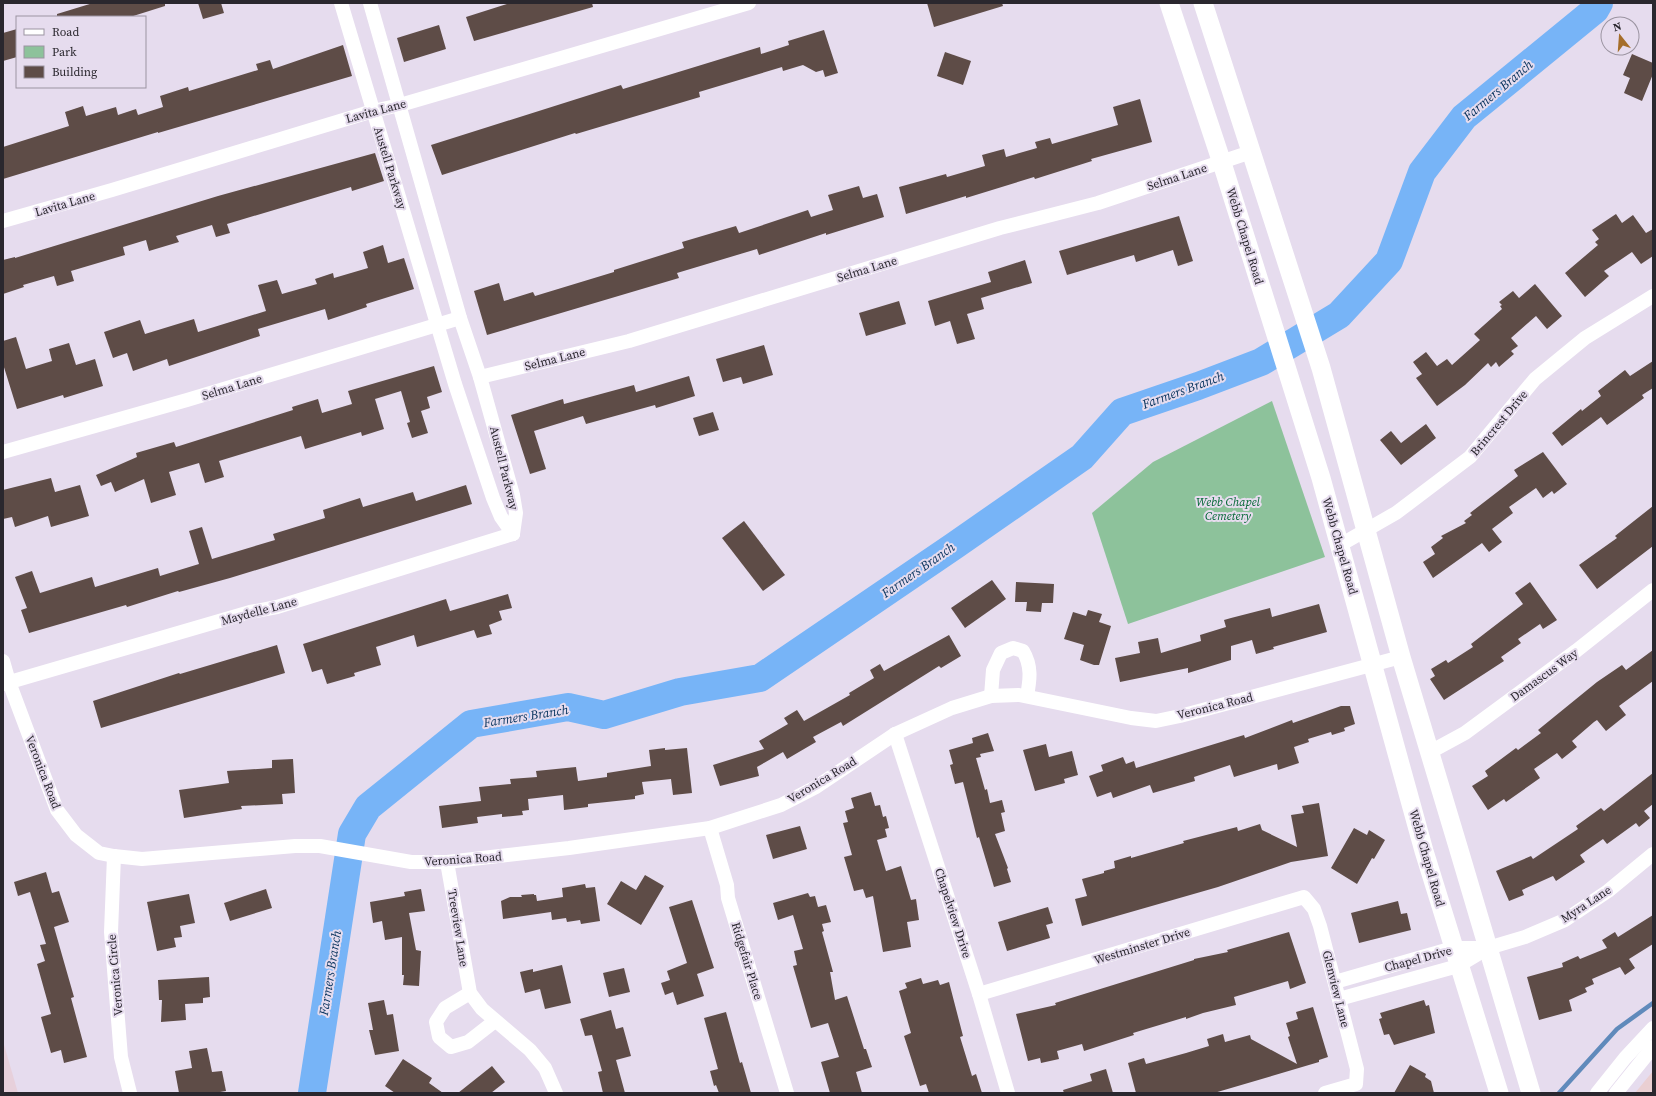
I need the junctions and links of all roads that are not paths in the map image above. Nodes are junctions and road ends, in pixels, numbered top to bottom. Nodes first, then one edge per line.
1 (341, 3) edge
2 (370, 3) edge
3 (749, 3) edge
4 (1169, 3) edge
5 (1203, 3) edge
6 (400, 105) junction
7 (373, 111) junction
8 (1251, 152) junction
9 (1222, 163) junction
10 (3, 221) edge
11 (1653, 296) edge
12 (460, 318) junction
13 (438, 326) junction
14 (480, 377) junction
15 (3, 452) edge
16 (1366, 529) junction
17 (514, 534) junction
18 (1340, 544) junction
19 (1653, 590) edge
20 (1401, 657) junction
21 (3, 661) edge
22 (1374, 665) junction
23 (6, 683) edge
24 (991, 696) junction
25 (1027, 696) junction
26 (895, 734) junction
27 (1430, 752) junction
28 (710, 828) junction
29 (1653, 854) edge
30 (114, 856) junction
31 (448, 862) junction
32 (1304, 897) joint
33 (1488, 948) junction
34 (1456, 957) junction
35 (1334, 982) junction
36 (470, 993) junction
37 (979, 994) junction
38 (1339, 999) junction
39 (496, 1021) junction
40 (1653, 1028) edge
41 (1653, 1047) edge
42 (130, 1093) edge
43 (556, 1093) edge
44 (788, 1093) edge
45 (1008, 1093) edge
46 (1325, 1093) edge
47 (1499, 1093) edge
48 (1531, 1093) edge
49 (1596, 1093) edge
50 (1616, 1093) edge

1 - 7 street, Austell Parkway
2 - 6 street, Austell Parkway
3 - 6 street, Lavita Lane
4 - 9 main road, Webb Chapel Road
5 - 8 main road
6 - 7 street, Lavita Lane
6 - 12 street, Austell Parkway
7 - 10 street, Lavita Lane
7 - 13 street, Austell Parkway
8 - 9 street, Selma Lane
8 - 16 main road
9 - 14 street, Selma Lane
9 - 18 main road, Webb Chapel Road
11 - 16 street, Brincrest Drive
12 - 13 street, Selma Lane
12 - 14 street, Austell Parkway
13 - 15 street, Selma Lane
13 - 17 street, Austell Parkway
14 - 17 street, Austell Parkway
16 - 18 street, Brincrest Drive
16 - 20 main road
17 - 23 street, Maydelle Lane
18 - 22 main road, Webb Chapel Road
19 - 27 street, Damascus Way
20 - 22 street, Veronica Road
20 - 27 main road
21 - 23 street, Veronica Road
22 - 25 street, Veronica Road
22 - 34 main road, Webb Chapel Road
23 - 30 street, Veronica Road
24 - 25 street, Veronica Road
24 - 25 street
24 - 26 street, Veronica Road
26 - 28 street, Veronica Road
26 - 37 street, Chapelview Drive
27 - 33 main road
28 - 31 street, Veronica Road
28 - 44 street, Ridgefair Place
29 - 33 street, Myra Lane
30 - 31 street, Veronica Road
30 - 42 street, Veronica Circle
31 - 36 street, Treeview Lane
32 - 35 street, Glenview Lane
32 - 37 street, Westminster Drive
33 - 34 street, Chapel Drive
33 - 48 main road
34 - 35 street, Chapel Drive
34 - 38 street, Chapel Drive
34 - 47 main road, Webb Chapel Road
35 - 38 street, Glenview Lane
36 - 39 street, Treeview Lane
36 - 39 street
37 - 45 street, Chapelview Drive
38 - 46 street, Glenview Lane
39 - 43 street, Treeview Lane
40 - 49 street
41 - 50 street

